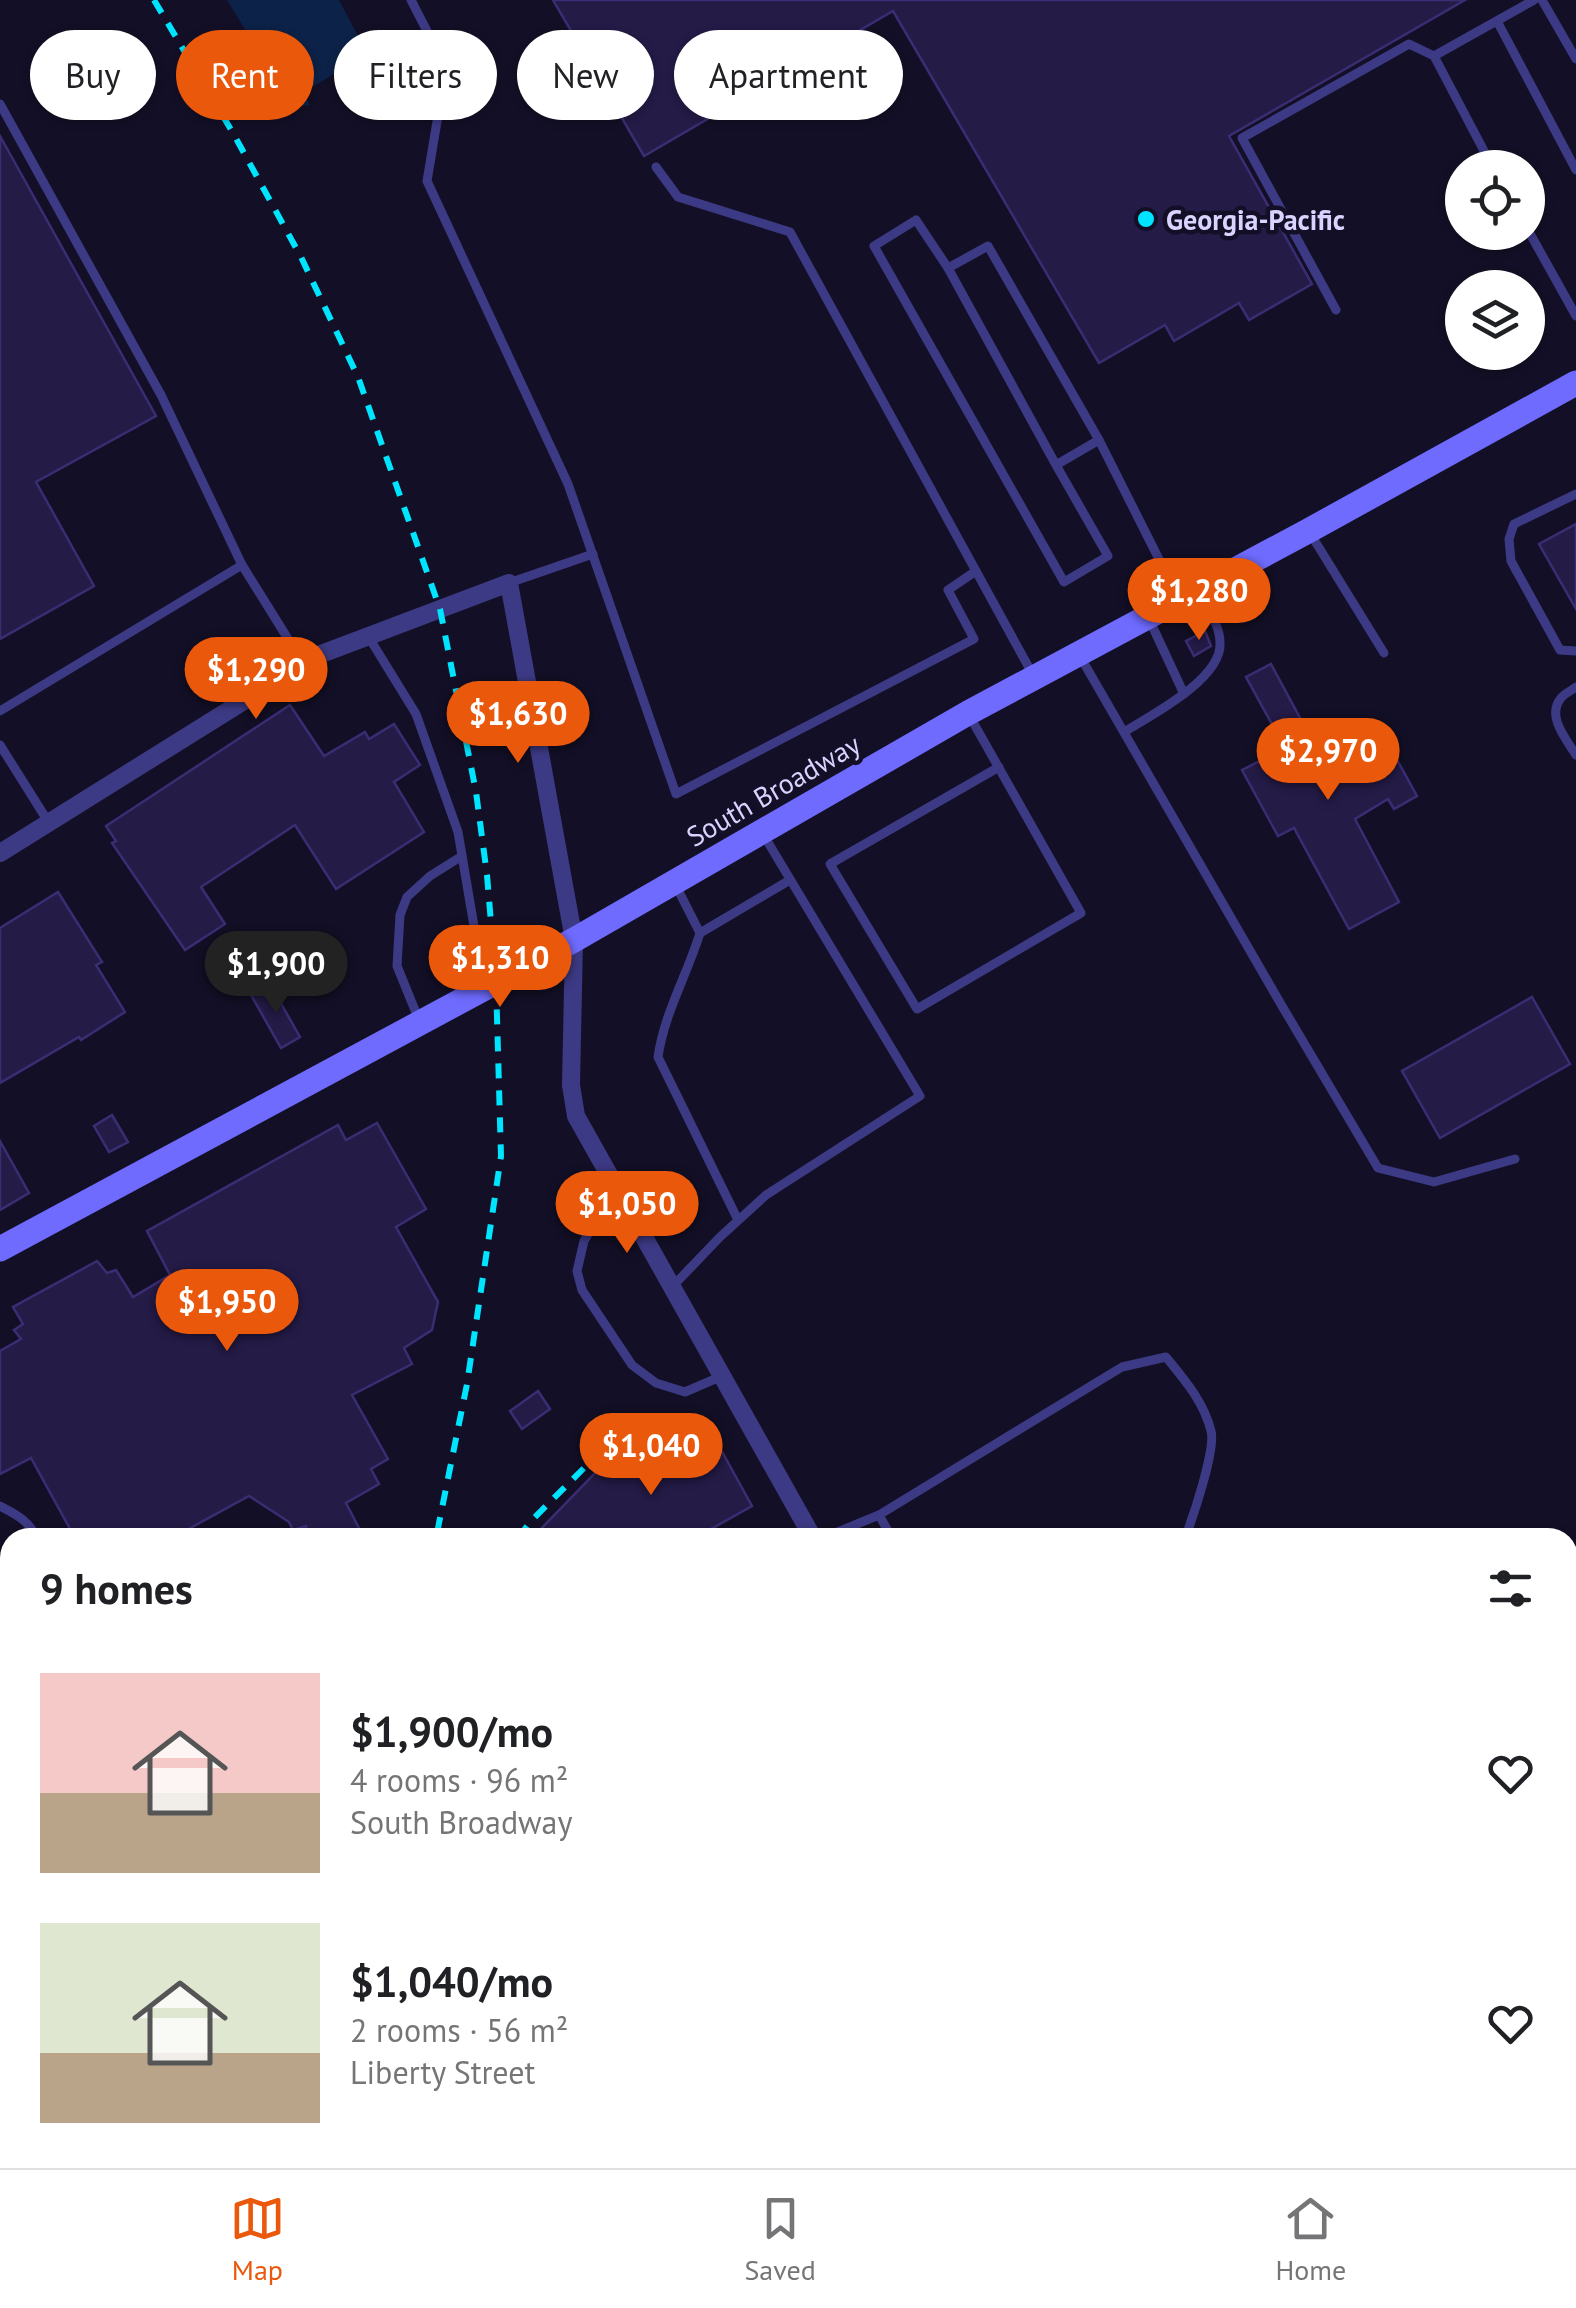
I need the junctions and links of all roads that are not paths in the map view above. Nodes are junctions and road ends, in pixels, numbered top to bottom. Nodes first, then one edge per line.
1 (411, 0) edge
2 (1534, 0) edge
3 (1542, 0) edge
4 (1497, 22) junction
5 (1434, 56) junction
6 (1576, 60) edge
7 (0, 104) edge
8 (1484, 150) edge
9 (656, 167) dead end
10 (1576, 170) edge
11 (1539, 250) edge
12 (948, 268) junction
13 (1336, 310) dead end
14 (1576, 316) edge
15 (1576, 383) edge
16 (1100, 440) junction
17 (1056, 465) junction
18 (1576, 494) edge
19 (1308, 531) junction
20 (593, 554) junction
21 (242, 566) junction
22 (976, 571) junction
23 (509, 583) junction
24 (1189, 594) junction
25 (1148, 616) junction
26 (368, 636) junction
27 (1576, 651) edge
28 (1078, 653) junction
29 (1384, 653) dead end
30 (304, 664) junction
31 (1034, 677) junction
32 (1576, 687) edge
33 (1184, 694) junction
34 (0, 710) edge
35 (968, 713) junction
36 (1124, 732) junction
37 (0, 745) edge
38 (1576, 755) edge
39 (999, 768) junction
40 (48, 823) junction
41 (761, 831) junction
42 (0, 853) edge
43 (462, 856) junction
44 (790, 880) junction
45 (674, 882) junction
46 (700, 932) junction
47 (574, 940) junction
48 (485, 987) junction
49 (420, 1023) junction
50 (1515, 1159) dead end
51 (618, 1192) junction
52 (738, 1220) junction
53 (0, 1250) edge
54 (672, 1287) junction
55 (722, 1376) junction
56 (0, 1506) edge
57 (879, 1515) junction
58 (32, 1528) edge
59 (807, 1528) edge
60 (847, 1528) edge
61 (886, 1528) edge
62 (1189, 1528) edge

1 - 20 lane
2 - 4 lane
3 - 6 lane
4 - 5 lane
4 - 10 lane
5 - 8 lane
5 - 13 lane
7 - 21 lane
9 - 22 lane
11 - 14 lane
12 - 16 lane
12 - 17 lane
12 - 17 lane
15 - 19 street, South Broadway
16 - 17 lane
16 - 24 lane
18 - 27 lane
19 - 24 street, South Broadway
19 - 29 lane
20 - 22 lane
20 - 23 lane
21 - 30 lane
21 - 34 lane
22 - 31 lane
23 - 26 street
23 - 47 street
24 - 25 street, South Broadway
24 - 33 lane
25 - 28 street, South Broadway
25 - 33 lane
26 - 30 street
26 - 43 lane
28 - 31 street, South Broadway
28 - 36 lane
30 - 40 street
31 - 35 street, South Broadway
32 - 38 lane
33 - 36 lane
35 - 39 lane
35 - 41 street, South Broadway
36 - 50 lane
37 - 40 lane
39 - 39 lane
40 - 42 street
41 - 44 lane
41 - 45 street, South Broadway
43 - 48 lane
43 - 49 lane
44 - 46 lane
44 - 52 lane
45 - 46 lane
45 - 47 street, South Broadway
46 - 52 lane
47 - 48 street, South Broadway
47 - 51 street
48 - 49 street, South Broadway
49 - 53 street, South Broadway
51 - 54 street
51 - 55 lane
52 - 54 lane
54 - 55 street
55 - 59 street
56 - 58 lane
57 - 60 lane
57 - 61 lane
57 - 62 lane

